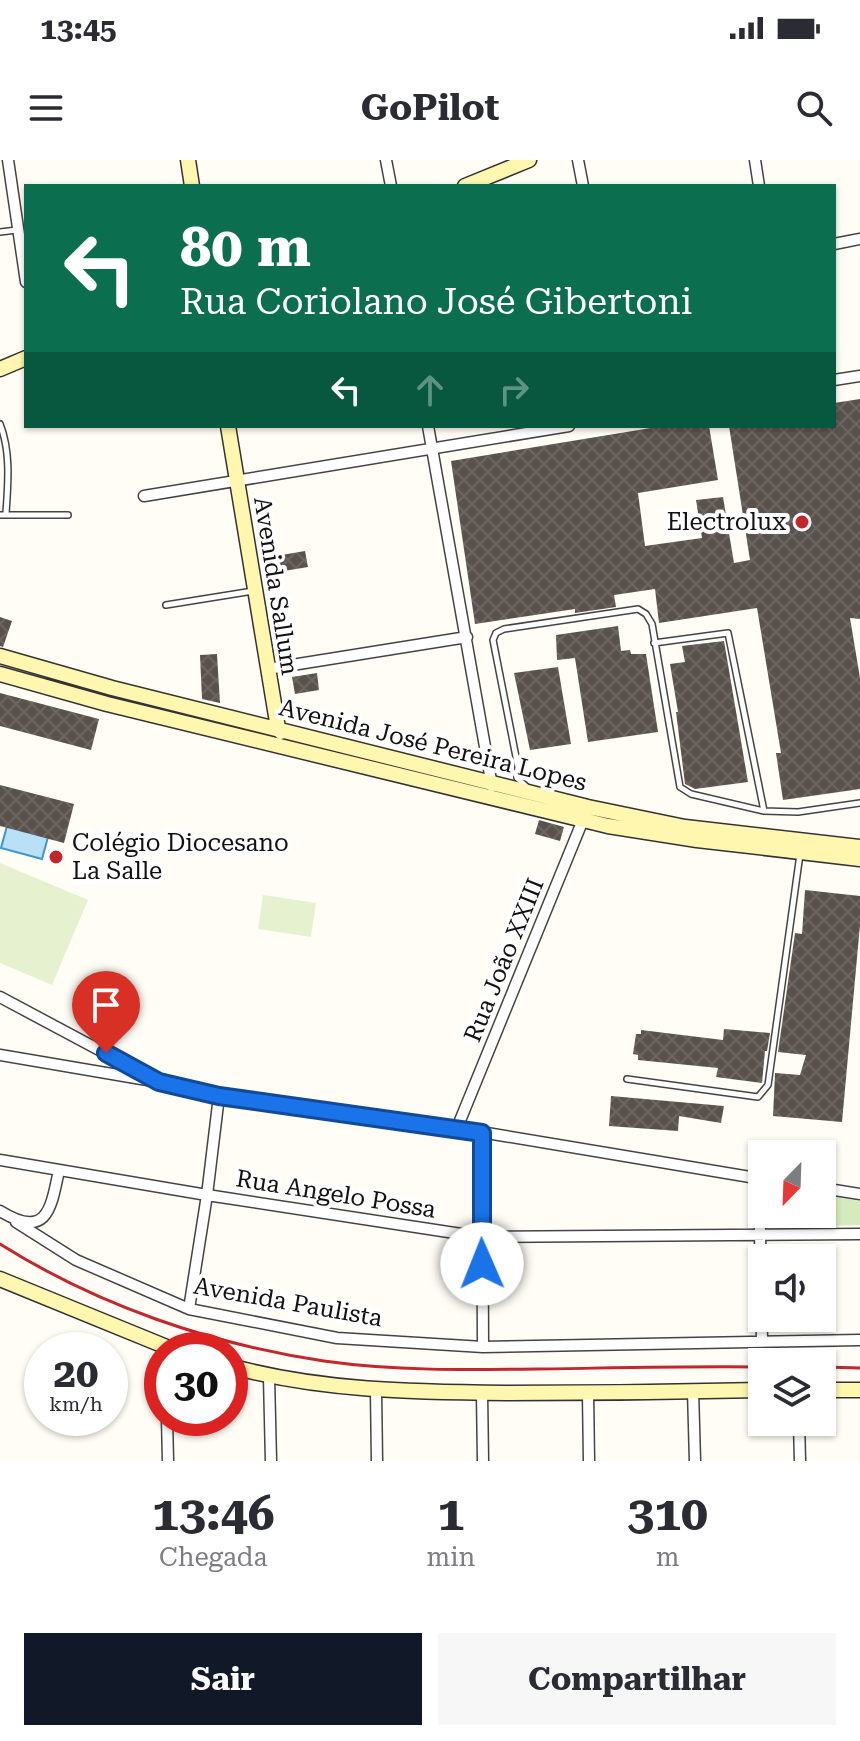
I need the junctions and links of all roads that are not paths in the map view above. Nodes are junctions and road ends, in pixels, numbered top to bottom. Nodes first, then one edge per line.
1 (8, 160) edge
2 (188, 160) edge
3 (386, 160) edge
4 (529, 160) edge
5 (578, 160) edge
6 (755, 160) edge
7 (192, 184) edge
8 (391, 184) edge
9 (470, 184) edge
10 (583, 184) edge
11 (759, 184) edge
12 (17, 230) junction
13 (0, 232) edge
14 (860, 239) edge
15 (836, 244) edge
16 (24, 270) edge
17 (24, 359) edge
18 (0, 369) edge
19 (860, 376) edge
20 (836, 380) edge
21 (0, 424) edge
22 (228, 428) edge
23 (428, 428) edge
24 (557, 428) edge
25 (432, 448) junction
26 (236, 480) junction
27 (144, 496) dead end
28 (3, 514) edge
29 (68, 515) dead end
30 (254, 591) junction
31 (166, 605) dead end
32 (467, 637) junction
33 (654, 643) junction
34 (0, 656) edge
35 (267, 669) junction
36 (0, 674) edge
37 (112, 688) junction
38 (107, 704) junction
39 (278, 728) junction
40 (293, 749) junction
41 (491, 790) junction
42 (536, 802) junction
43 (860, 803) edge
44 (764, 811) junction
45 (586, 814) junction
46 (860, 847) edge
47 (800, 848) junction
48 (860, 859) edge
49 (0, 997) edge
50 (0, 1055) edge
51 (627, 1079) dead end
52 (159, 1082) junction
53 (219, 1096) junction
54 (457, 1128) junction
55 (482, 1133) junction
56 (0, 1160) edge
57 (59, 1170) junction
58 (748, 1177) edge
59 (836, 1190) edge
60 (860, 1194) edge
61 (207, 1195) junction
62 (0, 1211) edge
63 (16, 1222) junction
64 (759, 1228) edge
65 (860, 1234) edge
66 (481, 1237) junction
67 (759, 1237) junction
68 (0, 1279) edge
69 (189, 1309) junction
70 (144, 1339) edge
71 (860, 1340) edge
72 (762, 1341) junction
73 (483, 1347) junction
74 (248, 1371) edge
75 (269, 1377) junction
76 (748, 1390) edge
77 (836, 1390) edge
78 (860, 1390) edge
79 (376, 1391) junction
80 (693, 1391) junction
81 (482, 1393) junction
82 (588, 1393) junction
83 (167, 1436) edge
84 (799, 1436) edge
85 (168, 1461) edge
86 (271, 1461) edge
87 (377, 1461) edge
88 (483, 1461) edge
89 (589, 1461) edge
90 (695, 1461) edge
91 (800, 1461) edge

1 - 12 street
2 - 7 main road
3 - 8 street
4 - 9 main road
5 - 10 street
6 - 11 street
12 - 13 lane
12 - 16 street
14 - 15 street
17 - 18 main road
19 - 20 street
21 - 28 lane
22 - 26 main road, Avenida Sallum
23 - 25 street
24 - 25 street
25 - 26 street
25 - 32 street
26 - 27 street
26 - 30 main road, Avenida Sallum
28 - 29 lane
30 - 31 lane
30 - 35 main road, Avenida Sallum
32 - 35 street
32 - 41 street
33 - 42 lane
33 - 44 lane
33 - 44 lane
34 - 37 main road, Avenida José Pereira Lopes
35 - 39 main road, Avenida Sallum
36 - 38 main road, Avenida José Pereira Lopes
37 - 38 main road
37 - 39 main road, Avenida José Pereira Lopes
38 - 40 main road, Avenida José Pereira Lopes
39 - 40 main road, Avenida Sallum
39 - 41 main road, Avenida José Pereira Lopes
40 - 41 main road, Avenida José Pereira Lopes
41 - 42 main road, Avenida José Pereira Lopes
42 - 45 main road, Avenida José Pereira Lopes
43 - 44 lane
45 - 47 main road, Avenida José Pereira Lopes
45 - 54 street, Rua João XXIII
46 - 47 main road, Avenida José Pereira Lopes
47 - 48 main road, Avenida José Pereira Lopes
47 - 51 lane
49 - 52 street
50 - 52 street
52 - 53 street
53 - 54 street
53 - 61 street
54 - 55 street
55 - 58 street
55 - 66 street
56 - 57 street, Rua Angelo Possa
57 - 61 street, Rua Angelo Possa
57 - 63 street
59 - 60 street
61 - 66 street, Rua Angelo Possa
61 - 69 street
62 - 63 street, Avenida Paulista
63 - 69 street, Avenida Paulista
64 - 67 street
65 - 67 street, Rua Angelo Possa
66 - 67 street, Rua Angelo Possa
66 - 73 street
67 - 72 street
68 - 70 main road
69 - 73 street, Avenida Paulista
71 - 72 street, Avenida Paulista
72 - 73 street, Avenida Paulista
74 - 75 main road
75 - 79 main road
75 - 86 street
76 - 80 main road
77 - 78 main road
79 - 81 main road
79 - 87 street
80 - 82 main road
80 - 90 street
81 - 82 main road
81 - 88 street
82 - 89 street
83 - 85 street
84 - 91 street

